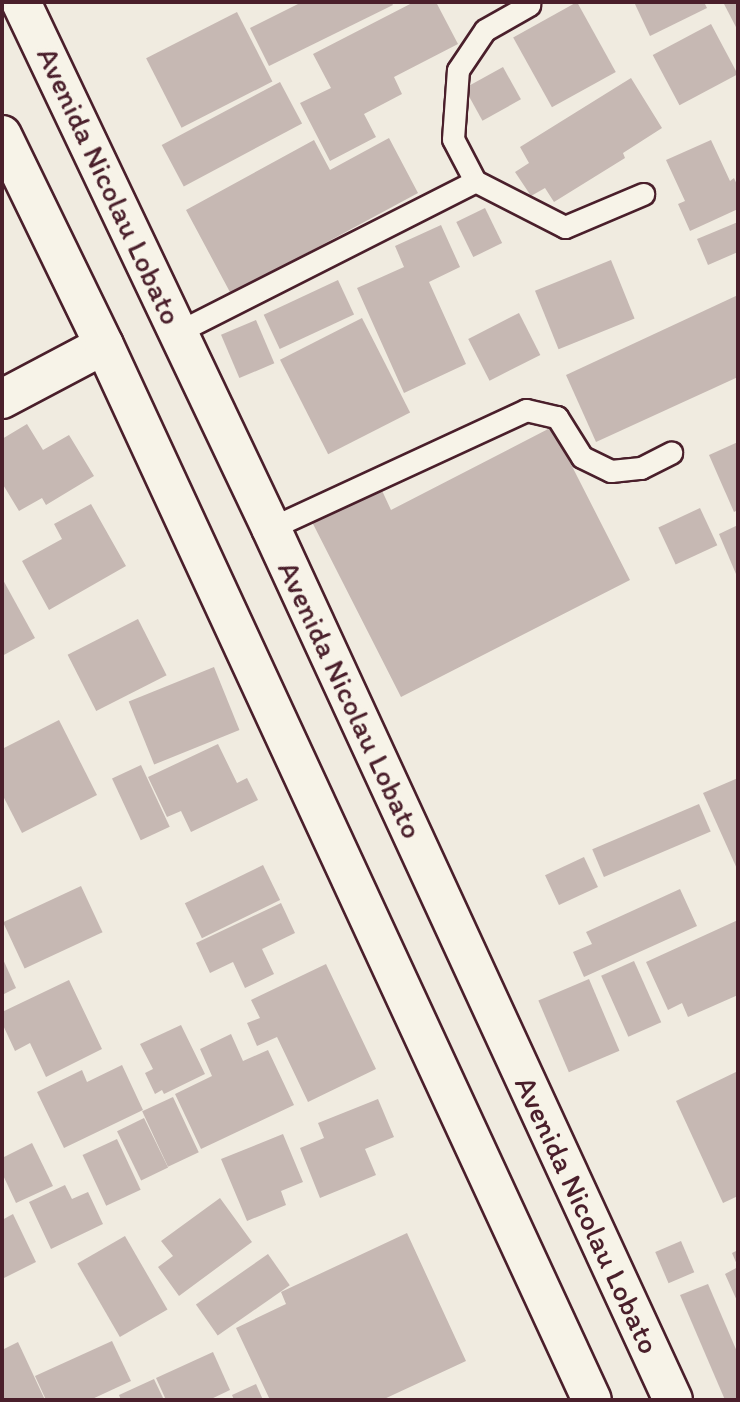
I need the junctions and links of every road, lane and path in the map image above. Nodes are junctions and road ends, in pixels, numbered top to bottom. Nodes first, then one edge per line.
1 (21, 2) edge
2 (529, 5) dead end
3 (2, 135) edge
4 (475, 181) junction
5 (643, 194) dead end
6 (178, 332) junction
7 (104, 345) junction
8 (2, 399) edge
9 (671, 453) dead end
10 (271, 528) junction
11 (592, 1400) edge
12 (673, 1400) edge

1 - 6 main road, Avenida Nicolau Lobato
2 - 4 lane
3 - 7 main road
4 - 5 lane
4 - 6 lane
6 - 10 main road, Avenida Nicolau Lobato
7 - 8 main road
7 - 11 main road
9 - 10 lane
10 - 12 main road, Avenida Nicolau Lobato

